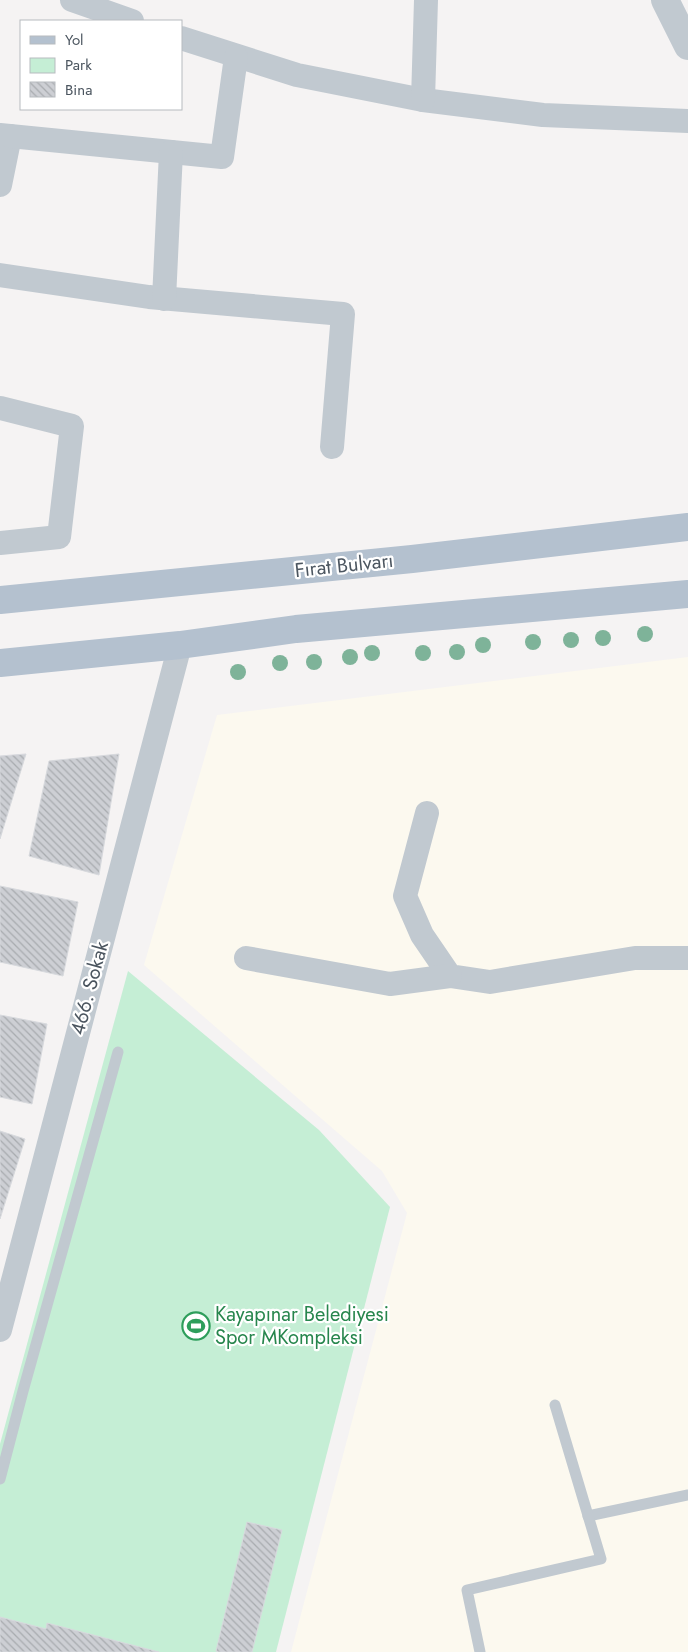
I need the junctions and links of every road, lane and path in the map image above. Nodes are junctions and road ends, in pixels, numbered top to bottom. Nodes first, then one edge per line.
1 (73, 0) edge
2 (426, 0) edge
3 (665, 0) edge
4 (129, 20) edge
5 (182, 38) edge
6 (688, 46) edge
7 (236, 57) junction
8 (423, 100) junction
9 (688, 121) edge
10 (5, 136) edge
11 (171, 152) junction
12 (0, 184) edge
13 (0, 275) edge
14 (164, 299) junction
15 (0, 408) edge
16 (332, 448) dead end
17 (688, 527) edge
18 (0, 543) edge
19 (688, 594) edge
20 (0, 600) edge
21 (180, 645) junction
22 (0, 663) edge
23 (427, 813) dead end
24 (246, 958) dead end
25 (688, 958) edge
26 (450, 976) junction
27 (118, 1052) dead end
28 (8, 1265) edge
29 (0, 1330) edge
30 (556, 1405) dead end
31 (0, 1479) edge
32 (688, 1495) edge
33 (588, 1516) junction
34 (480, 1652) edge

1 - 4 street
2 - 8 street
3 - 6 street
5 - 7 street
7 - 8 street
7 - 11 street
8 - 9 street
10 - 11 street
10 - 12 street
11 - 14 street
13 - 14 street
14 - 16 street
15 - 18 street
17 - 20 main road, Fırat Bulvarı
19 - 21 main road
21 - 22 main road
21 - 28 street, 466. Sokak
23 - 26 street
24 - 26 street
25 - 26 street
27 - 31 lane
28 - 29 street, 466. Sokak
30 - 33 lane
32 - 33 lane
33 - 34 lane

